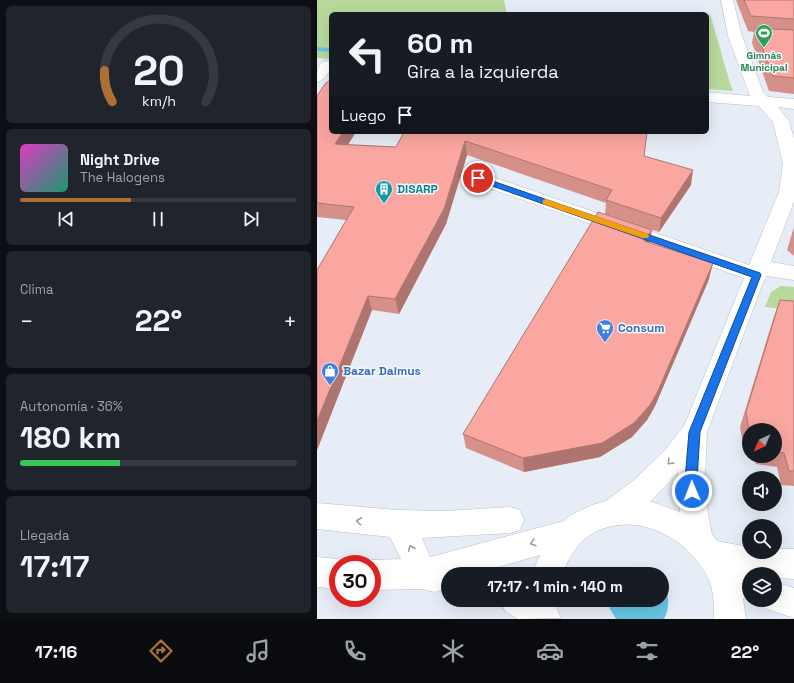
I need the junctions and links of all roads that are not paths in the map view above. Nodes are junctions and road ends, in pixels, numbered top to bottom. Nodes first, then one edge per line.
1 (727, 0) edge
2 (325, 65) edge
3 (317, 77) edge
4 (709, 97) edge
5 (765, 102) junction
6 (794, 104) edge
7 (478, 178) dead end
8 (758, 271) junction
9 (794, 273) edge
10 (695, 432) junction
11 (615, 511) junction
12 (317, 516) edge
13 (511, 520) dead end
14 (398, 524) junction
15 (570, 533) junction
16 (710, 555) junction
17 (794, 564) edge
18 (549, 567) edge
19 (317, 572) edge
20 (329, 573) edge
21 (381, 575) edge
22 (435, 577) edge
23 (742, 579) edge
24 (782, 599) edge
25 (794, 603) edge
26 (532, 607) edge
27 (544, 612) edge
28 (730, 619) edge

1 - 5 street
2 - 3 street
4 - 5 street
5 - 6 street
5 - 8 street
7 - 8 street
8 - 9 street
8 - 10 street
10 -> 11 street
10 - 16 street
11 - 15 street
11 - 16 street
14 -> 12 street
13 - 14 street
22 -> 14 street
15 - 18 street
15 -> 22 street
16 - 17 street
16 - 23 street
16 - 28 street
19 - 20 street
21 - 22 street
24 - 25 street
26 - 27 street

